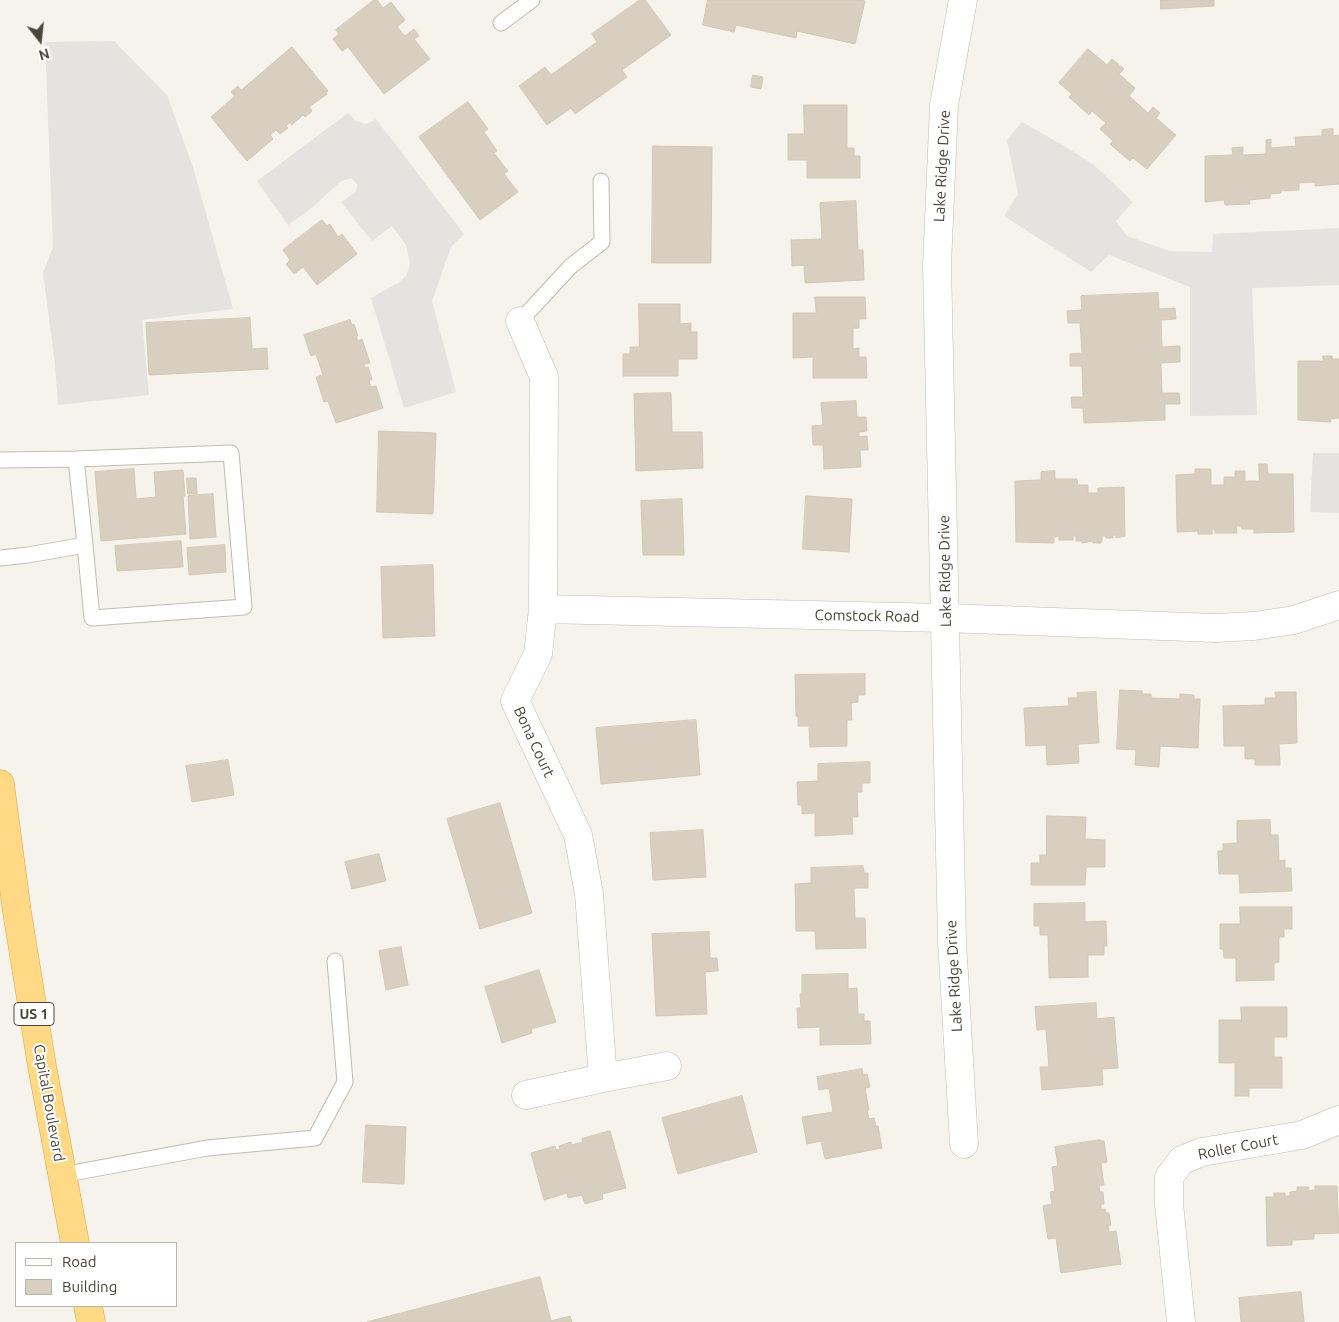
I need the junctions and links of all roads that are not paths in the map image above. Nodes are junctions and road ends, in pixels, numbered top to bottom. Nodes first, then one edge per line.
1 (532, 0) edge
2 (963, 0) edge
3 (501, 22) dead end
4 (601, 182) dead end
5 (520, 321) joint
6 (76, 459) junction
7 (0, 460) edge
8 (85, 545) junction
9 (0, 558) edge
10 (1339, 605) edge
11 (542, 609) junction
12 (946, 618) junction
13 (0, 784) edge
14 (335, 961) dead end
15 (667, 1066) dead end
16 (603, 1078) junction
17 (526, 1095) dead end
18 (1339, 1120) edge
19 (964, 1144) dead end
20 (61, 1175) junction
21 (75, 1242) edge
22 (88, 1307) edge
23 (91, 1322) edge
24 (1181, 1322) edge

1 - 3 lane
2 - 12 street, Lake Ridge Drive
4 - 5 lane
5 - 11 street, Bona Court
6 - 7 lane
6 - 8 lane
6 - 8 lane
8 - 9 lane
10 - 12 street, Comstock Road
11 - 12 street, Comstock Road
11 - 16 street, Bona Court
12 - 19 street, Lake Ridge Drive
13 - 20 highway, Capital Boulevard / US 1
14 - 20 lane
15 - 16 street
16 - 17 street
18 - 24 street, Roller Court
20 - 21 highway, Capital Boulevard / US 1
22 - 23 highway

